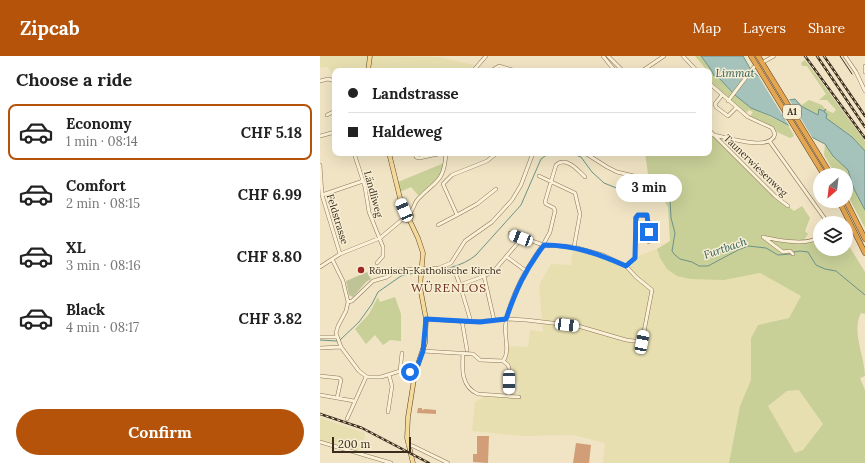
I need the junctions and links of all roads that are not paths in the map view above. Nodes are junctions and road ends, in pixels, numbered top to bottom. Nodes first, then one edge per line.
1 (370, 56) edge
2 (486, 56) edge
3 (603, 56) edge
4 (608, 56) edge
5 (664, 56) edge
6 (683, 56) edge
7 (751, 56) edge
8 (758, 56) edge
9 (774, 56) edge
10 (845, 56) edge
11 (765, 61) dead end
12 (865, 66) edge
13 (368, 68) edge
14 (476, 68) edge
15 (496, 68) edge
16 (506, 68) edge
17 (613, 68) edge
18 (620, 68) edge
19 (645, 68) edge
20 (694, 68) edge
21 (753, 68) dead end
22 (865, 72) edge
23 (332, 80) edge
24 (320, 81) edge
25 (712, 86) edge
26 (865, 91) edge
27 (722, 95) junction
28 (728, 101) junction
29 (736, 108) junction
30 (332, 112) edge
31 (327, 115) dead end
32 (332, 133) edge
33 (712, 134) edge
34 (712, 135) edge
35 (320, 136) edge
36 (770, 142) junction
37 (355, 156) edge
38 (390, 156) edge
39 (416, 156) edge
40 (429, 156) edge
41 (445, 156) edge
42 (493, 156) edge
43 (532, 156) edge
44 (590, 156) edge
45 (320, 165) edge
46 (820, 168) edge
47 (827, 168) edge
48 (320, 174) edge
49 (539, 176) dead end
50 (586, 177) dead end
51 (647, 179) dead end
52 (363, 181) junction
53 (438, 181) junction
54 (551, 181) junction
55 (443, 184) junction
56 (496, 189) dead end
57 (322, 196) junction
58 (788, 206) dead end
59 (842, 208) edge
60 (850, 208) edge
61 (407, 212) junction
62 (457, 215) junction
63 (823, 216) edge
64 (404, 218) junction
65 (409, 219) junction
66 (438, 225) dead end
67 (510, 233) dead end
68 (380, 238) junction
69 (522, 238) junction
70 (865, 239) edge
71 (813, 240) edge
72 (649, 242) dead end
73 (544, 245) junction
74 (574, 247) junction
75 (792, 253) dead end
76 (340, 254) junction
77 (865, 254) edge
78 (507, 257) junction
79 (332, 259) junction
80 (377, 263) dead end
81 (626, 266) junction
82 (320, 267) edge
83 (454, 269) dead end
84 (422, 270) junction
85 (526, 271) junction
86 (484, 276) junction
87 (460, 285) junction
88 (348, 302) junction
89 (426, 319) junction
90 (506, 319) junction
91 (494, 320) junction
92 (462, 321) junction
93 (471, 322) junction
94 (320, 337) edge
95 (337, 340) junction
96 (341, 347) junction
97 (320, 348) edge
98 (467, 350) dead end
99 (423, 351) junction
100 (402, 353) dead end
101 (463, 354) junction
102 (503, 361) junction
103 (400, 371) junction
104 (415, 373) junction
105 (389, 375) junction
106 (320, 376) edge
107 (366, 377) junction
108 (320, 394) edge
109 (509, 396) junction
110 (519, 397) dead end
111 (337, 398) junction
112 (354, 401) junction
113 (388, 412) dead end
114 (347, 419) dead end
115 (320, 442) edge
116 (408, 446) junction
117 (383, 462) edge
118 (391, 463) edge
119 (413, 463) edge
120 (448, 463) edge

1 - 13 main road
2 - 14 street
3 - 17 street
4 - 18 street
5 - 19 street
6 - 20 street
7 - 46 highway, A1
8 - 47 highway, A1
9 - 11 street
10 - 26 street
12 - 22 street
15 - 16 street
21 - 28 street
23 - 24 street
25 - 27 street
27 - 28 street
27 - 29 street
28 - 29 street
29 - 36 street
30 - 31 street
32 - 35 street
33 - 36 street
34 - 58 street, Taunerwiesenweg
36 - 63 street
37 - 52 street, Ländliweg
38 - 61 main road
39 - 40 street
41 - 53 street
42 - 55 street
43 - 84 street
44 - 51 street
45 - 48 street, Feldstrasse
48 - 57 street, Feldstrasse
49 - 54 street
50 - 54 street
52 - 57 street
52 - 68 street, Ländliweg
53 - 55 street
53 - 61 street
54 - 73 street
54 - 74 street
55 - 62 street
56 - 62 street
57 - 76 street, Feldstrasse
59 - 77 highway
60 - 70 highway
61 - 64 main road
61 - 65 main road
62 - 66 street
64 - 65 main road
64 - 68 street
65 - 84 main road
67 - 69 street
68 - 76 street
68 - 80 street, Ländliweg
69 - 73 street
69 - 78 street
71 - 75 street
72 - 81 street
73 - 74 street
73 - 85 street
74 - 81 street
76 - 79 street
78 - 85 street
78 - 86 street
79 - 82 street
79 - 88 street
81 - 90 street
83 - 87 street
84 - 88 street
84 - 89 main road
85 - 90 street
86 - 87 street
86 - 91 street
87 - 93 street
88 - 95 street
89 - 92 street
89 - 99 main road
90 - 91 street
90 - 102 street
91 - 93 street
92 - 93 street
92 - 98 street
94 - 95 street
95 - 96 street
96 - 97 street
96 - 107 street
99 - 101 street
99 - 104 main road
100 - 103 street
101 - 102 street
101 - 109 street
102 - 109 street
103 - 104 street
103 - 105 street
104 - 116 main road
105 - 107 street
105 - 113 street
106 - 111 street
107 - 112 street
108 - 111 street
109 - 110 street
111 - 112 street
112 - 114 street
115 - 117 street
116 - 119 main road
116 - 120 street
117 - 118 street

